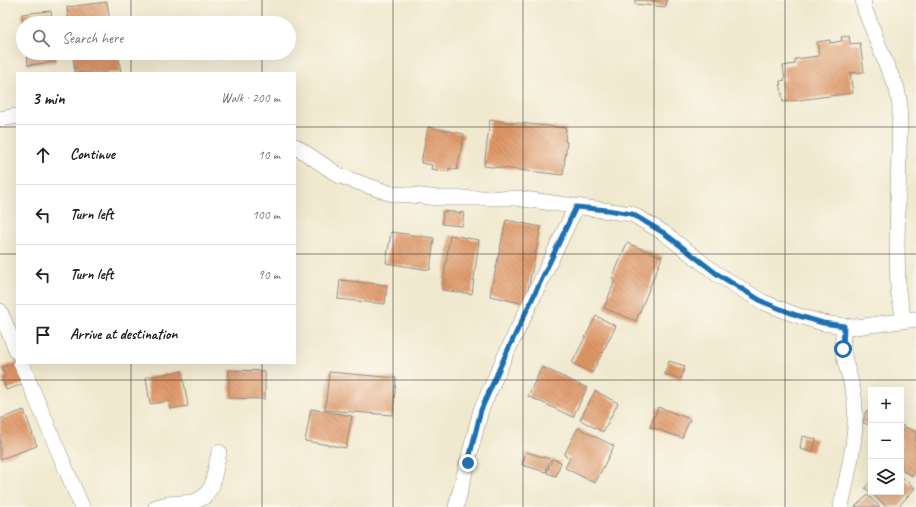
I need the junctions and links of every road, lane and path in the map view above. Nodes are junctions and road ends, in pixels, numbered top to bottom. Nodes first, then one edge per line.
1 (863, 0) edge
2 (16, 116) edge
3 (0, 119) edge
4 (296, 147) edge
5 (576, 207) junction
6 (0, 311) edge
7 (910, 319) edge
8 (844, 326) junction
9 (16, 350) edge
10 (21, 364) edge
11 (219, 452) dead end
12 (82, 507) edge
13 (156, 507) edge
14 (456, 507) edge
15 (841, 507) edge

1 - 7 street
2 - 3 street
4 - 5 street
5 - 8 street
5 - 14 street
6 - 9 street
7 - 8 street
8 - 15 street
10 - 12 street
11 - 13 street

